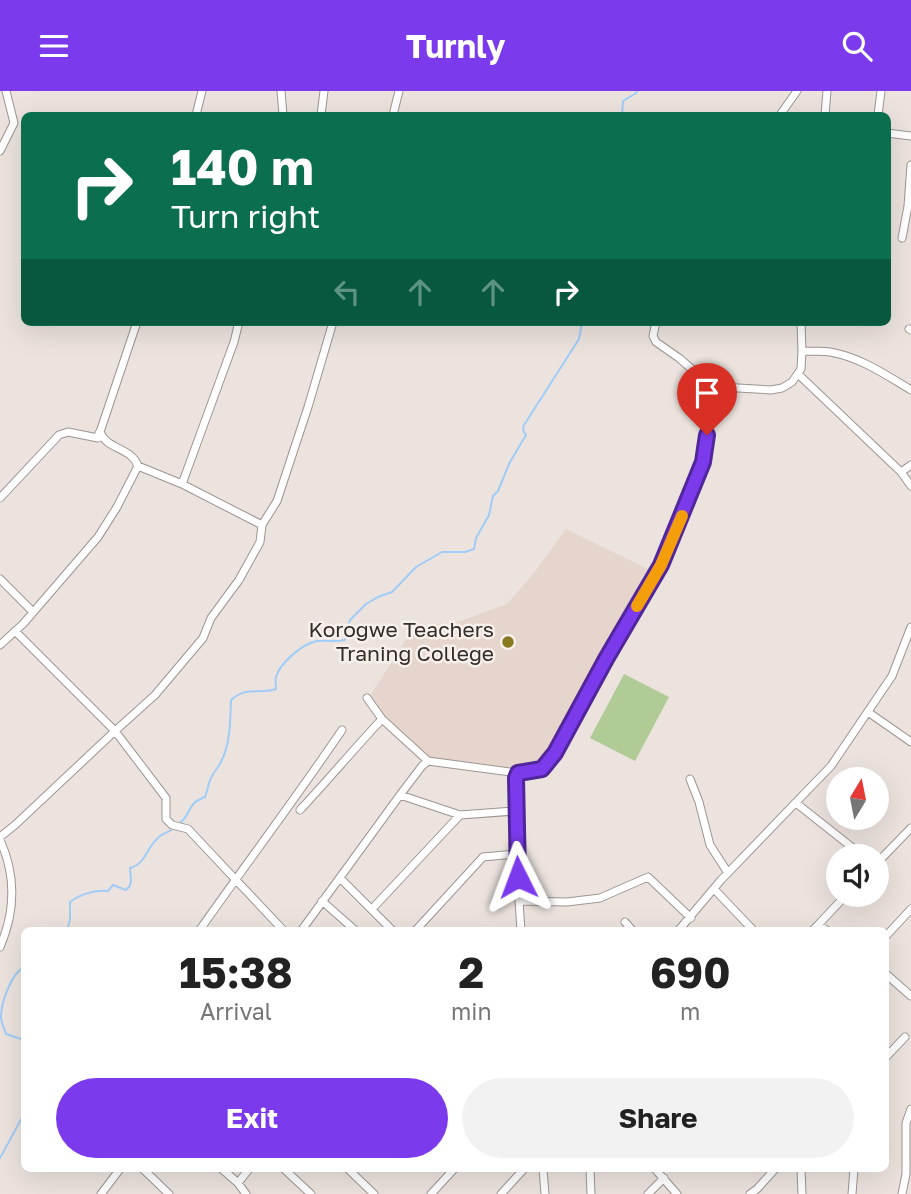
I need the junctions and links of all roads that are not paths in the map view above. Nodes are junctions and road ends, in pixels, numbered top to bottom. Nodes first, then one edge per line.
1 (6, 91) edge
2 (202, 91) edge
3 (281, 91) edge
4 (324, 91) edge
5 (399, 91) edge
6 (797, 91) edge
7 (827, 91) edge
8 (881, 91) edge
9 (197, 112) edge
10 (283, 112) edge
11 (321, 112) edge
12 (394, 112) edge
13 (782, 112) edge
14 (825, 112) edge
15 (878, 112) edge
16 (891, 134) edge
17 (911, 136) edge
18 (0, 151) edge
19 (911, 165) edge
20 (902, 238) dead end
21 (136, 326) edge
22 (238, 326) edge
23 (331, 326) edge
24 (655, 326) edge
25 (801, 326) edge
26 (803, 351) junction
27 (798, 374) junction
28 (715, 389) junction
29 (911, 390) edge
30 (100, 432) junction
31 (911, 465) edge
32 (138, 466) junction
33 (901, 473) junction
34 (182, 484) junction
35 (911, 486) edge
36 (0, 498) edge
37 (262, 524) junction
38 (0, 579) edge
39 (33, 611) junction
40 (911, 627) edge
41 (15, 631) junction
42 (0, 645) edge
43 (367, 698) dead end
44 (868, 712) junction
45 (382, 719) junction
46 (342, 730) dead end
47 (115, 731) junction
48 (911, 742) edge
49 (331, 747) junction
50 (347, 755) junction
51 (428, 761) junction
52 (518, 773) junction
53 (690, 779) dead end
54 (400, 795) junction
55 (796, 803) junction
56 (300, 810) dead end
57 (515, 811) junction
58 (460, 815) junction
59 (911, 828) edge
60 (0, 838) edge
61 (848, 844) edge
62 (889, 851) edge
63 (516, 854) junction
64 (728, 873) junction
65 (340, 878) junction
66 (235, 880) junction
67 (714, 889) junction
68 (323, 901) junction
69 (519, 901) junction
70 (835, 907) edge
71 (372, 909) junction
72 (911, 909) edge
73 (691, 918) junction
74 (625, 922) dead end
75 (202, 927) edge
76 (280, 927) edge
77 (304, 927) edge
78 (352, 927) edge
79 (389, 927) edge
80 (419, 927) edge
81 (521, 927) edge
82 (629, 927) edge
83 (682, 927) edge
84 (750, 927) edge
85 (816, 927) edge
86 (889, 933) edge
87 (0, 947) edge
88 (889, 976) edge
89 (910, 992) edge
90 (905, 1037) dead end
91 (889, 1054) edge
92 (911, 1109) edge
93 (118, 1172) edge
94 (146, 1172) edge
95 (225, 1172) edge
96 (247, 1172) edge
97 (287, 1172) edge
98 (351, 1172) edge
99 (451, 1172) edge
100 (521, 1172) edge
101 (543, 1172) edge
102 (590, 1172) edge
103 (658, 1172) edge
104 (772, 1172) edge
105 (801, 1172) edge
106 (854, 1172) edge
107 (664, 1178) junction
108 (238, 1183) junction
109 (101, 1194) edge
110 (169, 1194) edge
111 (246, 1194) edge
112 (311, 1194) edge
113 (374, 1194) edge
114 (431, 1194) edge
115 (501, 1194) edge
116 (545, 1194) edge
117 (591, 1194) edge
118 (648, 1194) edge
119 (677, 1194) edge
120 (750, 1194) edge
121 (802, 1194) edge
122 (852, 1194) edge
123 (902, 1194) edge

1 - 18 street
2 - 9 street
3 - 10 street
4 - 11 street
5 - 12 street
6 - 13 street
7 - 14 street
8 - 15 street
16 - 17 street
19 - 20 street
21 - 30 street
22 - 34 street
23 - 37 street
24 - 28 street
25 - 26 street
26 - 27 street
26 - 29 street
27 - 28 street
27 - 33 street
28 - 52 street
30 - 32 street
30 - 36 street
31 - 33 street
32 - 34 street
32 - 39 street
33 - 35 street
34 - 37 street
37 - 47 street
38 - 39 street
39 - 41 street
40 - 44 street
41 - 42 street
41 - 47 street
43 - 45 street
44 - 48 street
44 - 55 street
45 - 50 street
45 - 51 street
46 - 49 street
47 - 60 street
47 - 66 street
49 - 50 street
49 - 66 street
50 - 56 street
51 - 52 street
51 - 54 street
52 - 57 street
53 - 64 street
54 - 58 street
54 - 65 street
55 - 61 street
55 - 64 street
57 - 58 street
57 - 63 street
58 - 71 street
59 - 62 street
60 - 87 street
63 - 69 street
63 - 80 street
64 - 67 street
65 - 68 street
65 - 71 street
66 - 75 street
66 - 76 street
67 - 73 street
67 - 84 street
68 - 77 street
68 - 78 street
69 - 73 street
69 - 81 street
70 - 85 street
71 - 79 street
72 - 86 street
73 - 83 street
74 - 82 street
88 - 89 street
90 - 91 street
92 - 123 street
93 - 109 street
94 - 110 street
95 - 108 street
96 - 108 street
97 - 112 street
98 - 113 street
99 - 114 street
100 - 115 street
101 - 116 street
102 - 117 street
103 - 107 street
104 - 120 street
105 - 121 street
106 - 122 street
107 - 118 street
107 - 119 street
108 - 111 street

